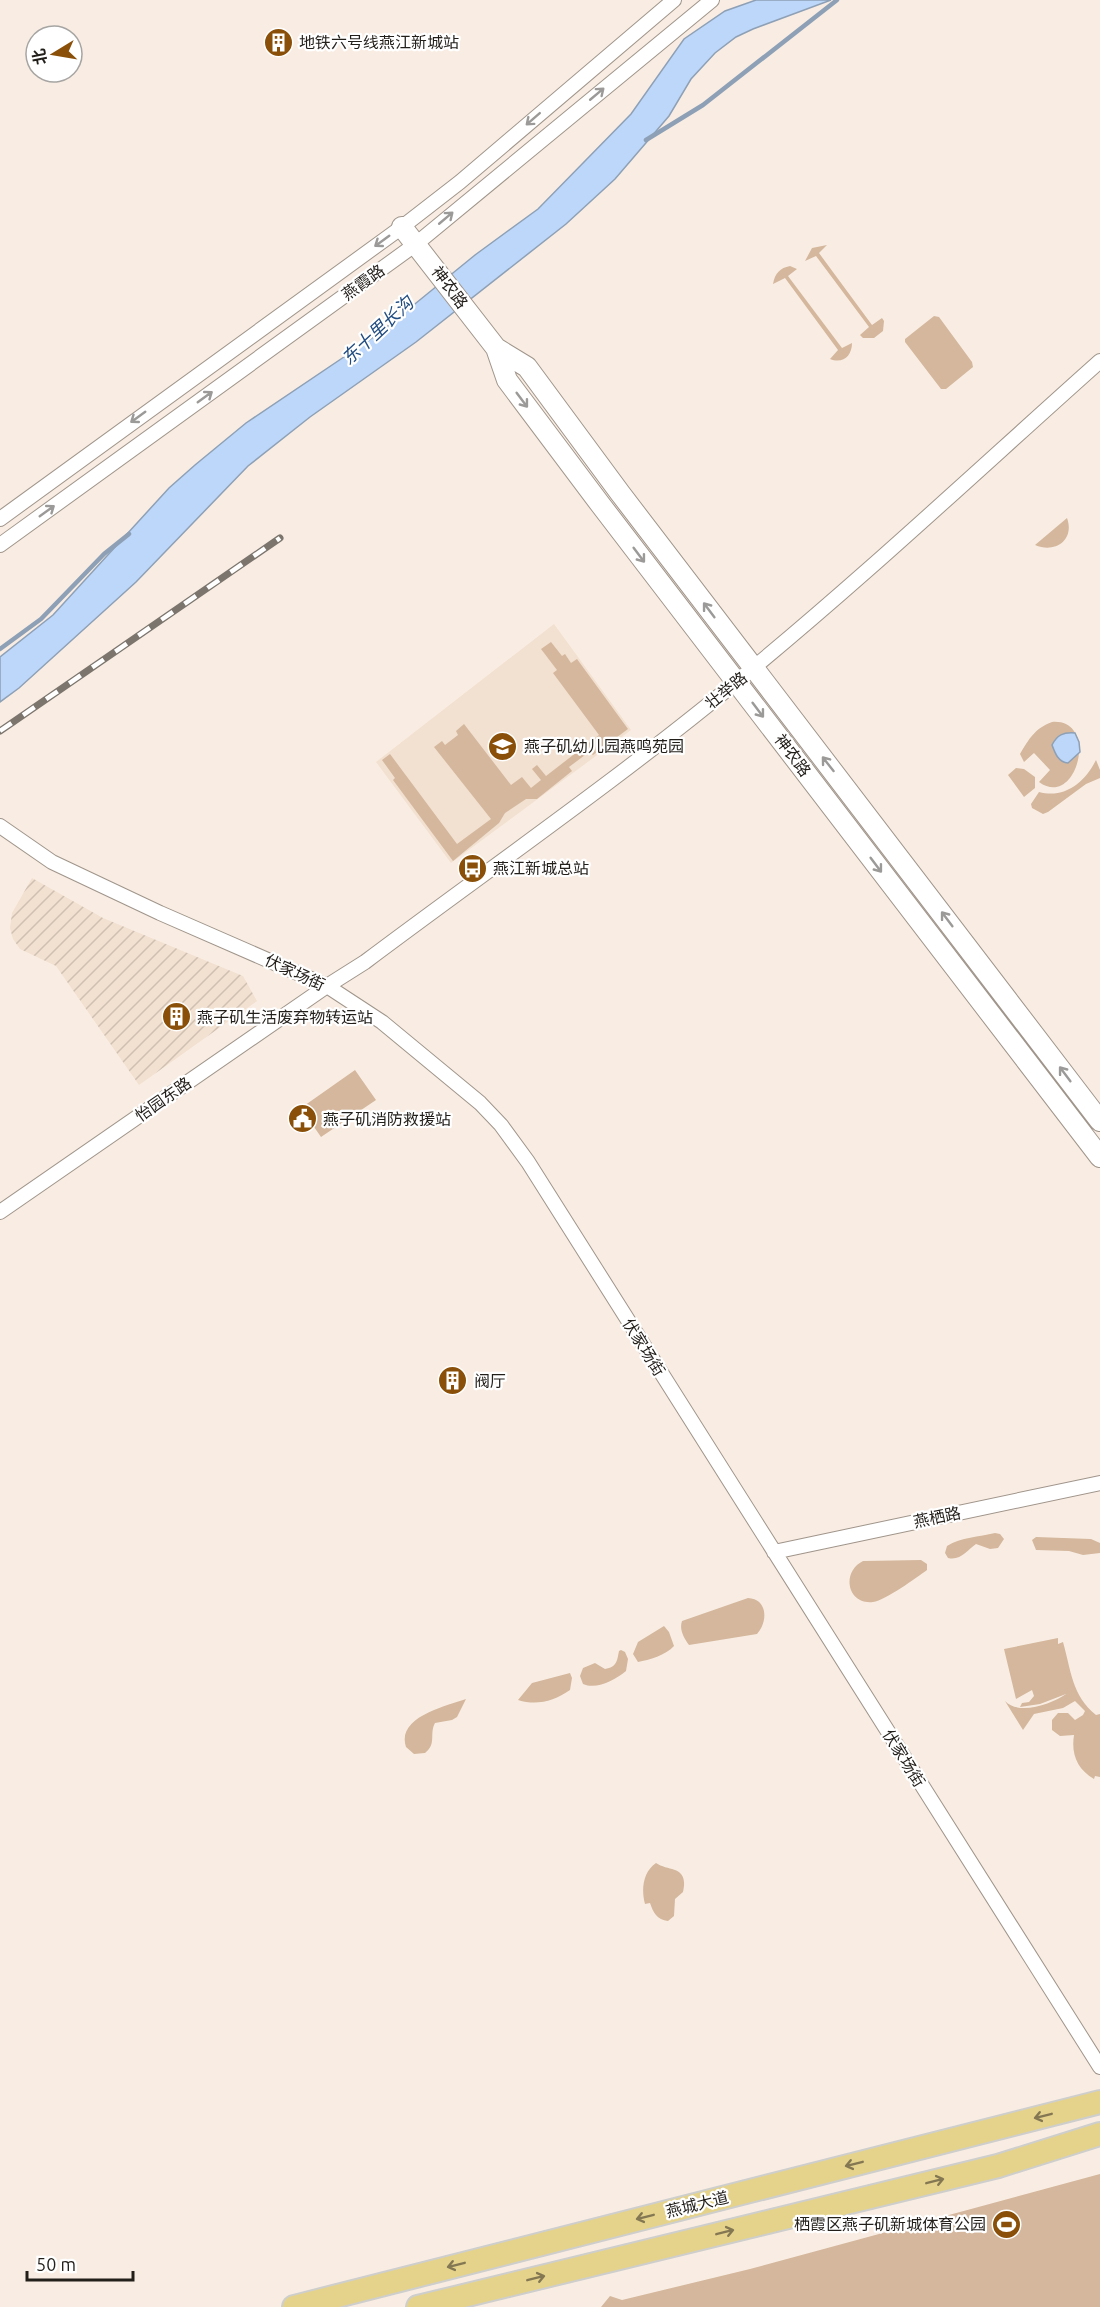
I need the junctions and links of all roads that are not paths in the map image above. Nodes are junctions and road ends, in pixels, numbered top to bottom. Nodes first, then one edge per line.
1 (674, 0) edge
2 (712, 0) edge
3 (402, 226) junction
4 (416, 244) junction
5 (496, 348) junction
6 (1100, 362) edge
7 (0, 519) edge
8 (0, 545) edge
9 (753, 668) junction
10 (736, 682) junction
11 (0, 826) edge
12 (327, 986) junction
13 (1100, 1121) edge
14 (1100, 1157) edge
15 (0, 1212) edge
16 (1100, 1483) edge
17 (774, 1552) junction
18 (1100, 2067) edge
19 (1100, 2102) edge
20 (1100, 2134) edge
21 (458, 2303) edge
22 (294, 2307) edge
23 (418, 2307) edge

1 -> 3 street, 燕霞路
4 -> 2 street, 燕霞路
3 - 4 street, 神农路
3 -> 7 street, 燕霞路
4 - 5 street, 神农路
8 -> 4 street, 燕霞路
9 -> 5 street, 神农路
5 -> 10 street, 神农路
6 - 9 street, 壮举路
9 - 10 street, 壮举路
13 -> 9 street, 神农路
10 - 12 street, 壮举路
10 -> 14 street, 神农路
11 - 12 street, 伏家场街
12 - 15 street, 怡园东路
12 - 17 street, 伏家场街
16 - 17 street, 燕栖路
17 - 18 street, 伏家场街
19 -> 22 main road, 燕城大道
21 -> 20 main road, 燕城大道
21 - 23 main road, 燕城大道

